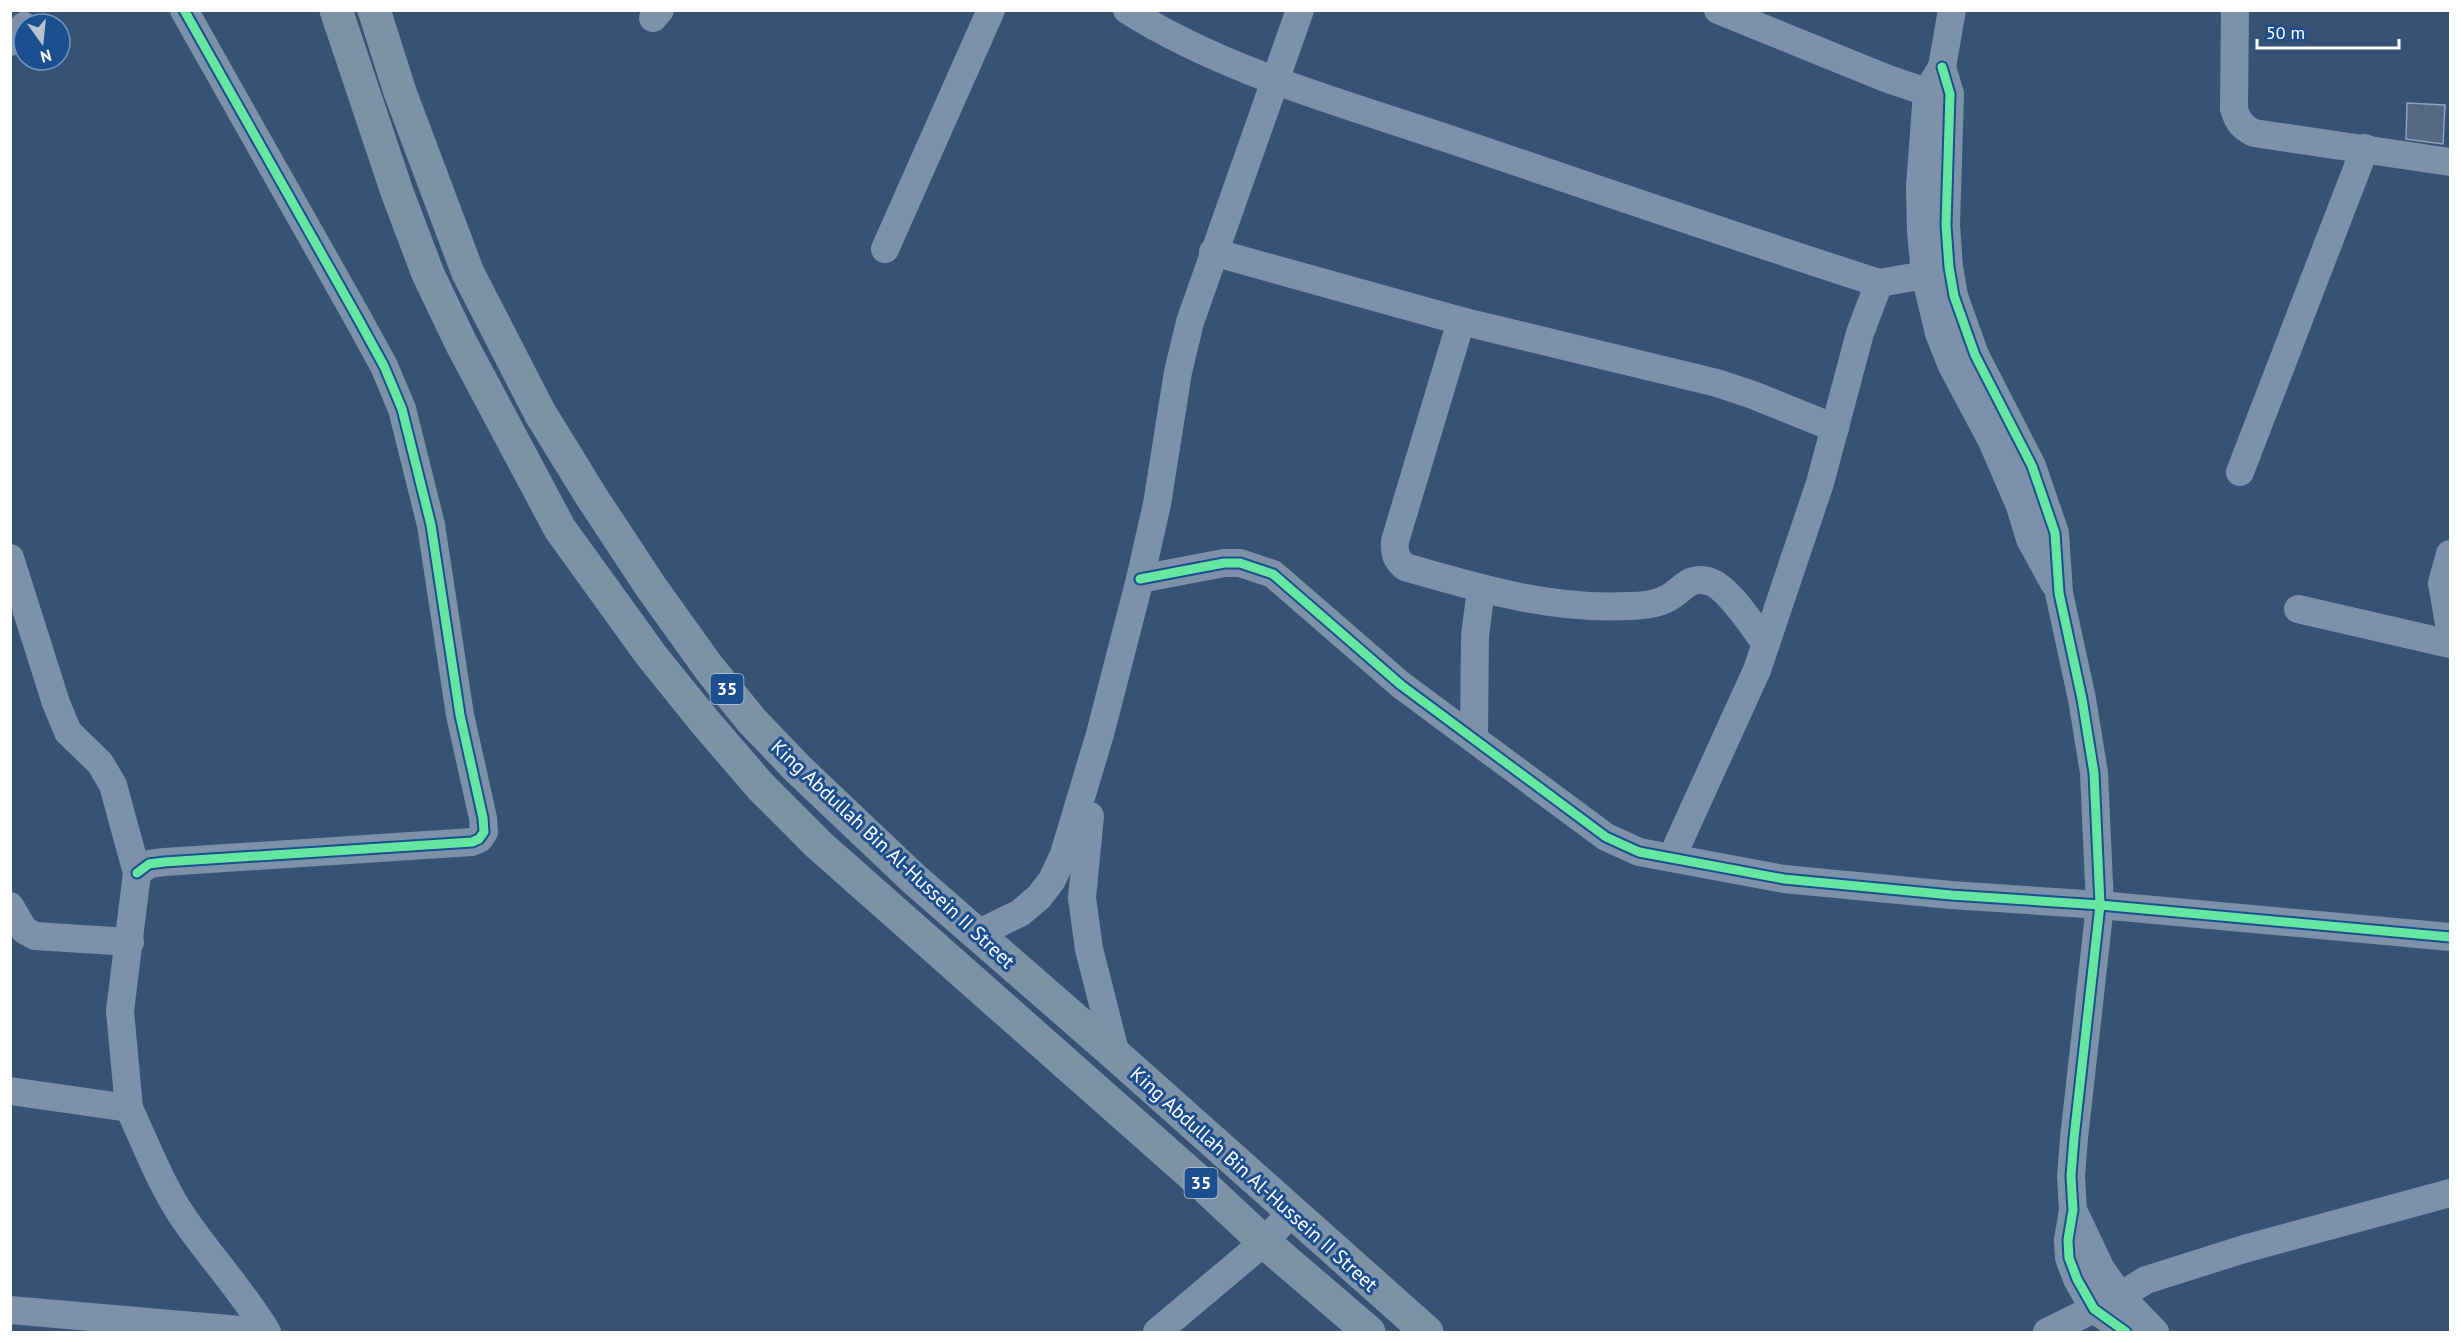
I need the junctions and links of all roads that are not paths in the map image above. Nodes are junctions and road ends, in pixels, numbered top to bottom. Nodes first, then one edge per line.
1 (184, 10) edge
2 (336, 10) edge
3 (374, 10) edge
4 (991, 10) edge
5 (1127, 10) edge
6 (1300, 10) edge
7 (1718, 10) edge
8 (1952, 10) edge
9 (2235, 10) edge
10 (1276, 80) junction
11 (1939, 93) junction
12 (2365, 148) junction
13 (2451, 162) edge
14 (885, 249) dead end
15 (1213, 252) junction
16 (1925, 275) junction
17 (1879, 283) junction
18 (1461, 321) junction
19 (1835, 428) junction
20 (2240, 472) dead end
21 (2451, 554) edge
22 (10, 558) edge
23 (1140, 579) junction
24 (1482, 589) junction
25 (2059, 593) junction
26 (2298, 609) dead end
27 (2451, 630) edge
28 (1766, 644) junction
29 (2451, 644) edge
30 (1100, 734) junction
31 (1474, 739) junction
32 (1672, 857) junction
33 (137, 873) junction
34 (2100, 905) junction
35 (10, 906) edge
36 (977, 934) junction
37 (2451, 938) edge
38 (130, 942) junction
39 (1116, 1055) junction
40 (10, 1091) edge
41 (129, 1108) junction
42 (2451, 1193) edge
43 (2073, 1210) junction
44 (1291, 1213) junction
45 (1264, 1242) junction
46 (2120, 1296) junction
47 (2094, 1309) junction
48 (10, 1310) edge
49 (266, 1332) edge
50 (1157, 1332) edge
51 (1369, 1332) edge
52 (1426, 1332) edge
53 (2047, 1332) edge
54 (2126, 1332) edge
55 (2155, 1332) edge

1 - 33 street
2 - 45 highway, King Abdullah Bin Al-Hussein II Street / 35
3 - 36 highway, King Abdullah Bin Al-Hussein II Street / 35
4 - 14 street
5 - 10 street
6 - 10 street
7 - 11 street
8 - 11 street
9 - 12 street
10 - 15 street
10 - 17 street
11 - 16 street
11 - 25 street
12 - 13 street
12 - 20 street
15 - 18 street
15 - 23 street
16 - 17 street
16 - 25 street
17 - 19 street
18 - 19 street
18 - 24 street
19 - 28 street
21 - 27 street
22 - 33 street
23 - 30 street
23 - 31 street
24 - 28 street
24 - 31 street
25 - 34 street
26 - 29 street
28 - 32 street
30 - 36 street
30 - 39 street
31 - 32 street
32 - 34 street
33 - 38 street
34 - 37 street
34 - 43 street
35 - 38 street
36 - 39 highway, King Abdullah Bin Al-Hussein II Street / 35
38 - 41 street
39 - 44 highway, King Abdullah Bin Al-Hussein II Street / 35
40 - 41 street
41 - 49 street
42 - 46 street
43 - 46 street
43 - 47 street
44 - 45 street
44 - 52 highway, King Abdullah Bin Al-Hussein II Street / 35
45 - 50 street
45 - 51 highway, King Abdullah Bin Al-Hussein II Street / 35
46 - 47 street
46 - 55 street
47 - 53 street
47 - 54 street
48 - 49 street

